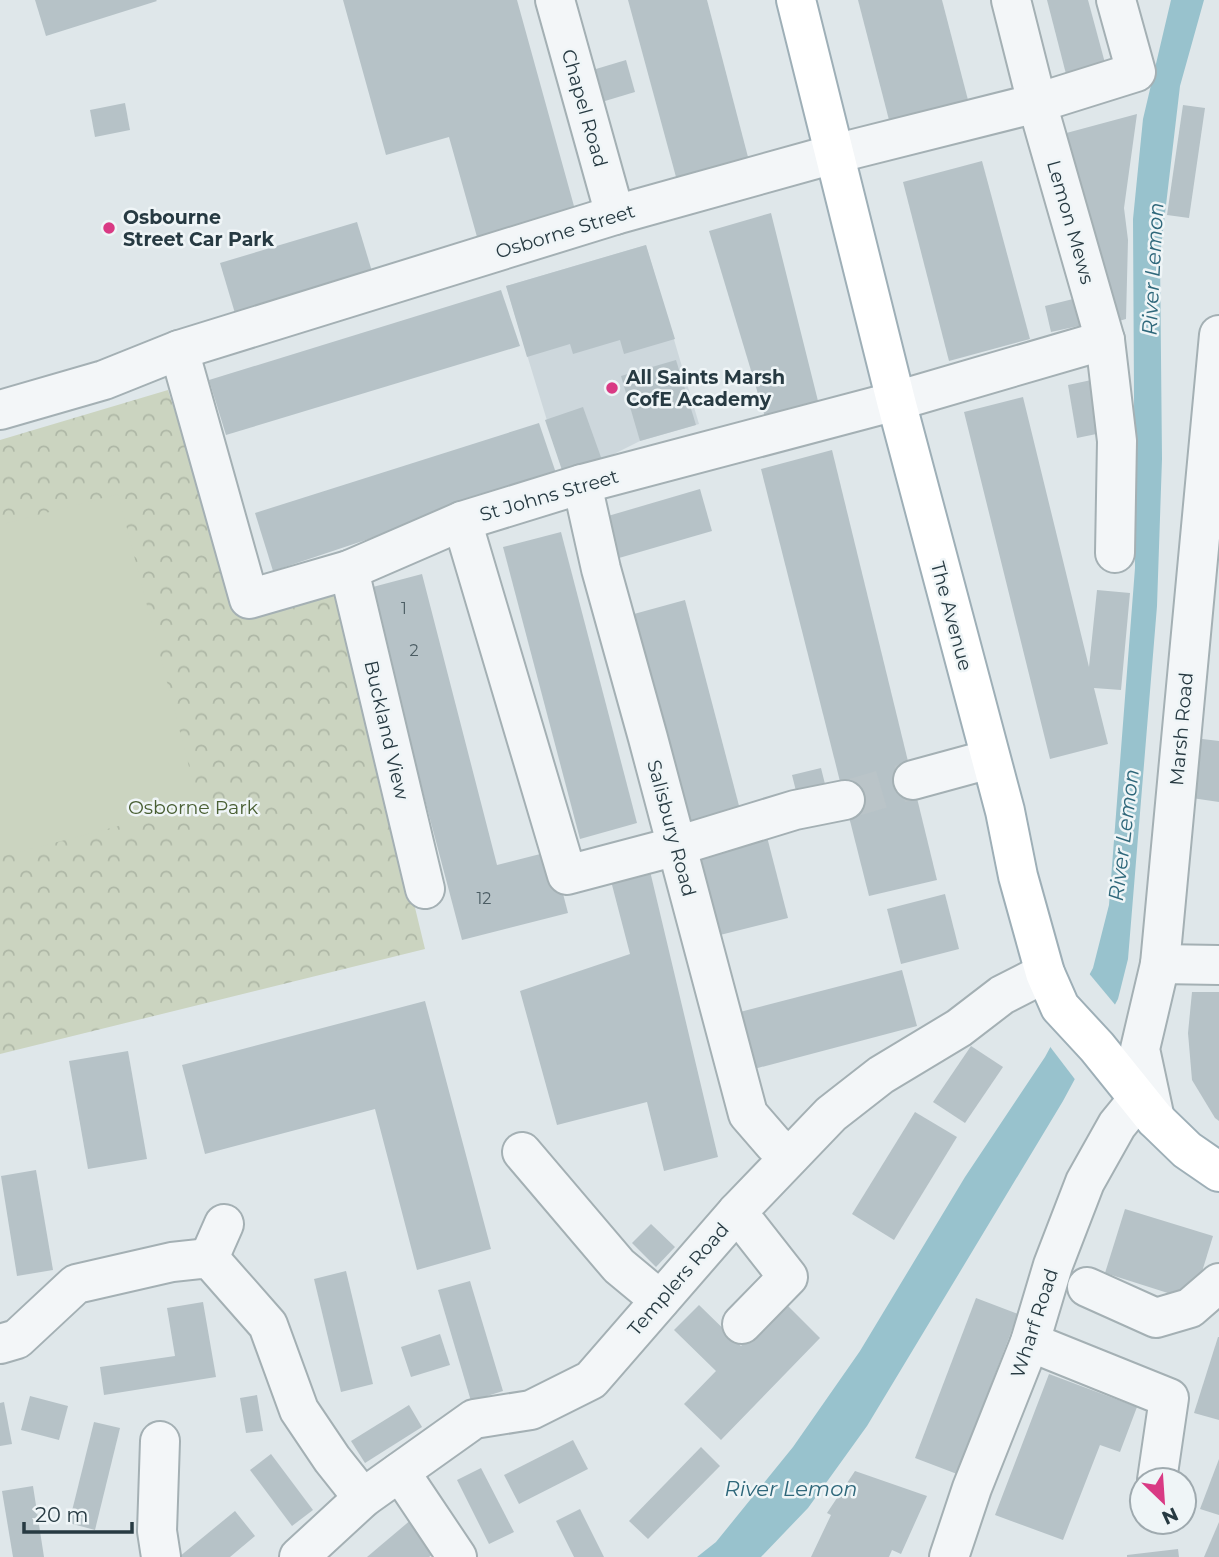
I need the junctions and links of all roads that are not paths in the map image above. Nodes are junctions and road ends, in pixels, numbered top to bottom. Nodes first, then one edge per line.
1 (555, 0) edge
2 (796, 0) edge
3 (1011, 0) edge
4 (1116, 0) edge
5 (1037, 103) junction
6 (835, 154) junction
7 (615, 215) junction
8 (1219, 335) edge
9 (1105, 340) junction
10 (179, 350) junction
11 (895, 401) junction
12 (0, 410) edge
13 (582, 484) junction
14 (462, 521) junction
15 (1115, 553) dead end
16 (349, 570) junction
17 (1207, 580) edge
18 (990, 759) junction
19 (913, 780) tunnel mouth
20 (845, 800) tunnel mouth
21 (677, 846) junction
22 (425, 890) dead end
23 (1160, 964) junction
24 (1219, 965) edge
25 (1052, 990) junction
26 (1147, 1108) junction
27 (522, 1152) dead end
28 (790, 1156) junction
29 (1219, 1172) edge
30 (737, 1212) junction
31 (224, 1224) dead end
32 (209, 1258) junction
33 (1219, 1283) edge
34 (1087, 1287) dead end
35 (660, 1300) junction
36 (742, 1324) dead end
37 (1030, 1342) junction
38 (0, 1345) edge
39 (160, 1441) dead end
40 (1159, 1466) edge
41 (400, 1472) junction
42 (363, 1498) junction
43 (161, 1557) edge
44 (299, 1557) edge
45 (457, 1557) edge
46 (949, 1557) edge

1 - 7 street, Chapel Road
2 - 6 main road, The Avenue
3 - 5 street, Lemon Mews
4 - 5 street, Osborne Street
5 - 6 street, Osborne Street
5 - 9 street, Lemon Mews
6 - 7 street, Osborne Street
6 - 11 main road, The Avenue
7 - 10 street, Osborne Street
8 - 17 street, Marsh Road
9 - 11 street, St Johns Street
9 - 15 street, Lemon Mews
10 - 12 street, Osborne Street
10 - 16 street, St Johns Street
11 - 13 street, St Johns Street
11 - 18 main road, The Avenue
13 - 14 street, St Johns Street
13 - 21 street, Salisbury Road
14 - 16 street, St Johns Street
14 - 21 street
16 - 22 street, Buckland View
17 - 23 street, Marsh Road
18 - 19 street
18 - 25 main road, The Avenue
20 - 21 street
21 - 28 street, Salisbury Road
23 - 24 street
23 - 26 street, Marsh Road
25 - 26 main road, The Avenue
25 - 28 street, Templers Road
26 - 29 main road, The Avenue
26 - 37 street, Wharf Road
27 - 35 street
28 - 30 street, Templers Road
30 - 35 street, Templers Road
30 - 36 street
31 - 32 street
32 - 38 street
32 - 42 street
33 - 34 street
35 - 41 street, Templers Road
37 - 40 street
37 - 46 street, Wharf Road
39 - 43 street
41 - 42 street, Templers Road
41 - 45 street
42 - 44 street, Templers Road

